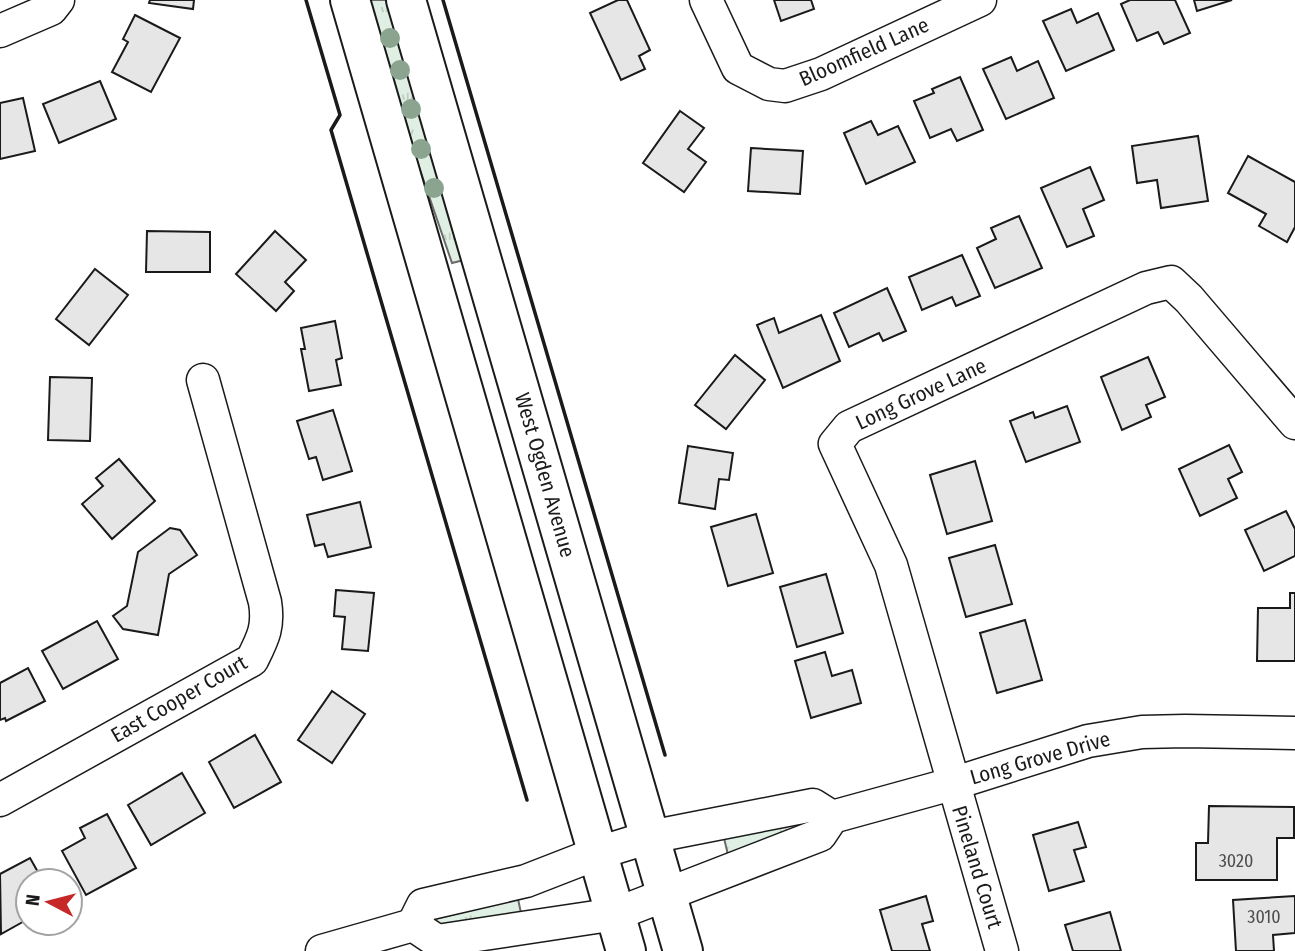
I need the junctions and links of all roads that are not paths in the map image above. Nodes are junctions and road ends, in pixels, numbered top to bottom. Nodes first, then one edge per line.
1 (58, 0) edge
2 (350, 0) edge
3 (406, 0) edge
4 (706, 0) edge
5 (980, 0) edge
6 (0, 31) edge
7 (203, 380) dead end
8 (1295, 423) edge
9 (1295, 733) edge
10 (952, 784) junction
11 (0, 800) edge
12 (832, 817) junction
13 (650, 837) junction
14 (598, 853) junction
15 (666, 895) junction
16 (616, 914) junction
17 (413, 925) junction
18 (322, 951) edge
19 (626, 951) edge
20 (683, 951) edge
21 (1002, 951) edge

1 - 6 street
2 - 14 main road
3 - 13 main road, West Ogden Avenue
4 - 5 street, Bloomfield Lane
7 - 11 street, East Cooper Court
8 - 10 street, Long Grove Lane
9 - 10 street, Long Grove Drive
10 - 12 street, Long Grove Drive
10 - 21 street, Pineland Court
12 - 13 street
12 - 15 street, Long Grove Drive
13 - 14 street
13 - 15 main road, West Ogden Avenue
14 - 16 main road
14 - 17 street
15 - 16 street, Long Grove Drive
15 - 20 main road, West Ogden Avenue
16 - 17 street, Long Grove Drive
16 - 19 main road
17 - 18 street

